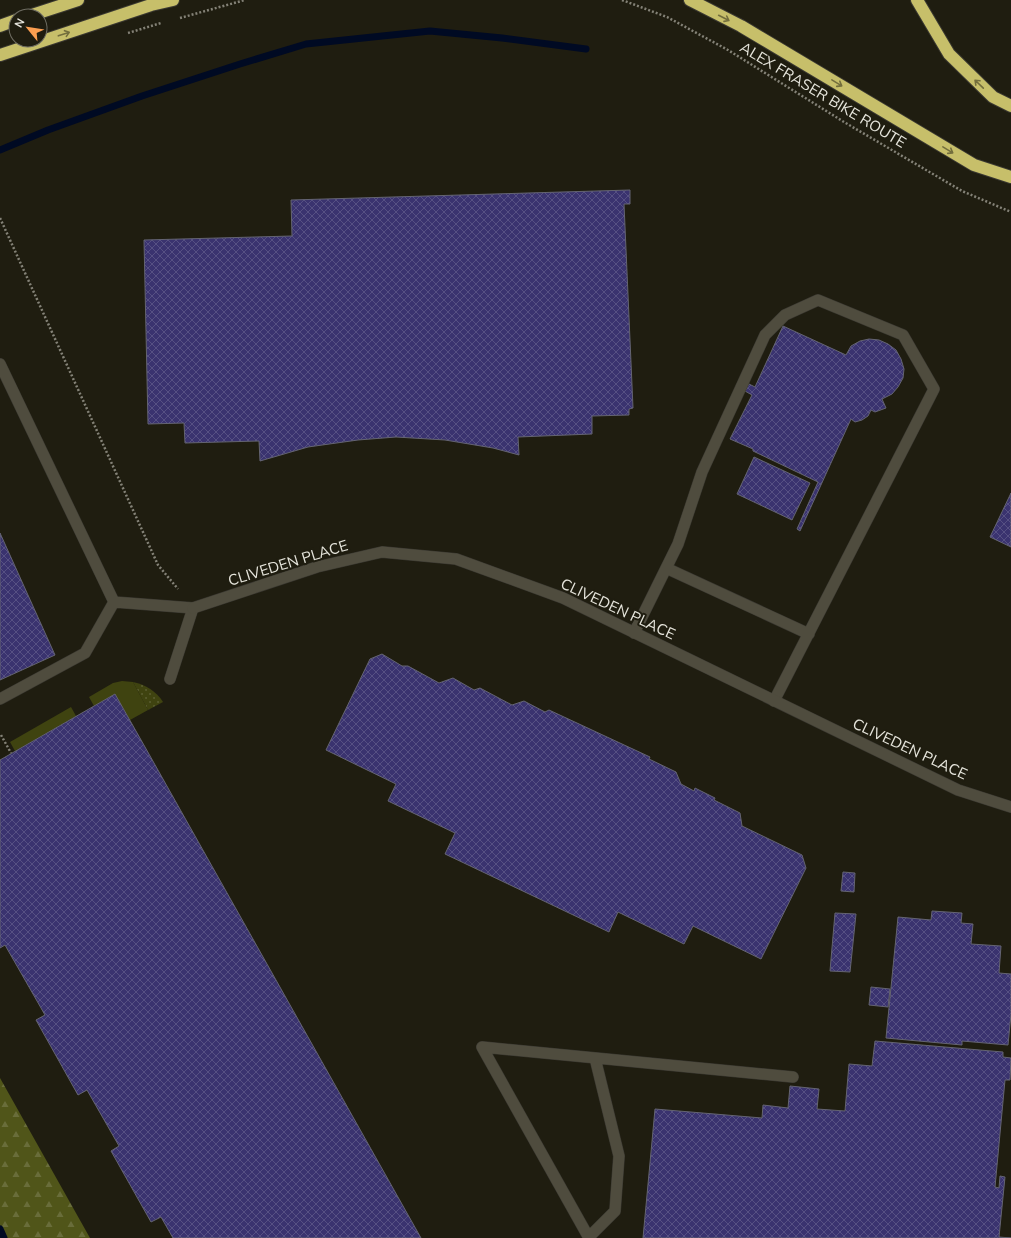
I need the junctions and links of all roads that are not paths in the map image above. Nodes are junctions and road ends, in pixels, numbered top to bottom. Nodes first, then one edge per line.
1 (78, 0) edge
2 (172, 0) edge
3 (690, 0) edge
4 (917, 0) edge
5 (48, 10) edge
6 (0, 55) edge
7 (1011, 106) edge
8 (1011, 177) edge
9 (0, 364) edge
10 (666, 568) junction
11 (114, 602) junction
12 (193, 608) junction
13 (634, 633) junction
14 (809, 634) junction
15 (170, 679) dead end
16 (0, 699) edge
17 (774, 701) junction
18 (1011, 807) edge
19 (594, 1058) junction
20 (793, 1077) dead end
21 (589, 1238) edge

1 - 5 highway
6 -> 2 highway
3 -> 8 highway
7 -> 4 highway
9 - 11 street
10 - 13 street
10 - 14 street
10 - 14 street
11 - 12 street
11 - 16 street
12 - 13 street, CLIVEDEN PLACE
12 - 15 street
13 - 17 street, CLIVEDEN PLACE
14 - 17 street
17 - 18 street, CLIVEDEN PLACE
19 - 20 street
19 - 21 street
19 - 21 street

